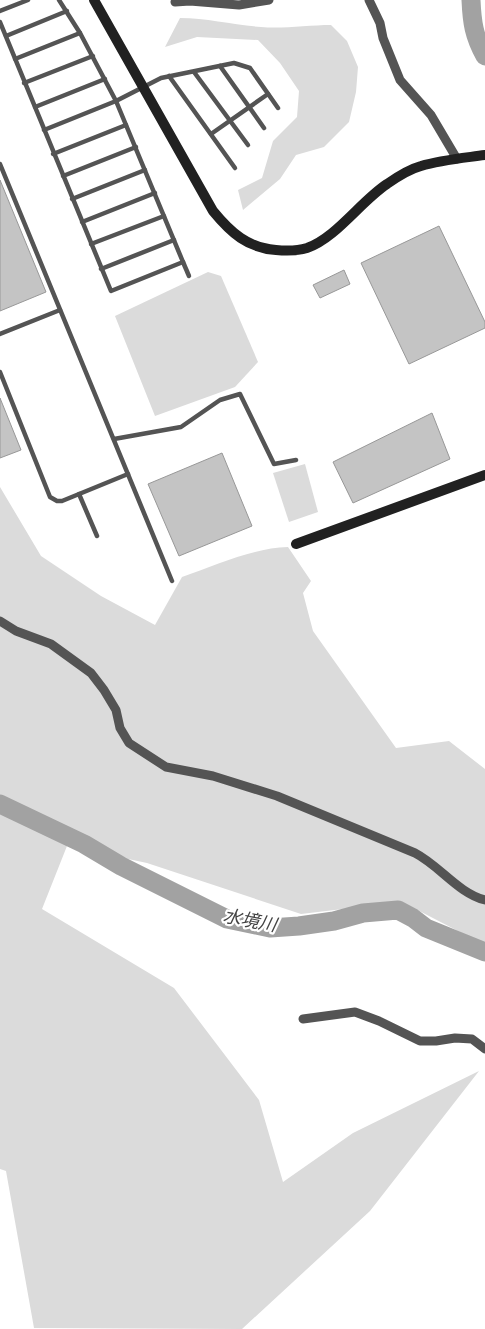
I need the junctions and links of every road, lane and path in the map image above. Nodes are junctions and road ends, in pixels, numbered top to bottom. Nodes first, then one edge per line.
1 (28, 0) edge
2 (58, 0) edge
3 (94, 0) edge
4 (270, 0) edge
5 (369, 0) edge
6 (175, 2) dead end
7 (0, 11) edge
8 (67, 12) junction
9 (0, 22) edge
10 (80, 33) junction
11 (6, 36) junction
12 (93, 56) junction
13 (15, 59) junction
14 (220, 66) junction
15 (194, 72) junction
16 (169, 76) junction
17 (105, 79) junction
18 (24, 83) junction
19 (144, 87) junction
20 (268, 94) junction
21 (116, 101) junction
22 (35, 107) junction
23 (249, 107) junction
24 (278, 108) dead end
25 (230, 120) junction
26 (126, 125) junction
27 (264, 128) dead end
28 (44, 130) junction
29 (211, 134) junction
30 (248, 145) dead end
31 (136, 147) junction
32 (53, 154) junction
33 (485, 155) edge
34 (457, 159) junction
35 (0, 164) edge
36 (235, 168) dead end
37 (145, 170) junction
38 (63, 176) junction
39 (155, 194) junction
40 (72, 199) junction
41 (164, 216) junction
42 (82, 222) junction
43 (174, 240) junction
44 (91, 244) junction
45 (184, 262) junction
46 (102, 269) junction
47 (189, 276) dead end
48 (60, 310) junction
49 (0, 334) edge
50 (0, 372) edge
51 (114, 438) junction
52 (296, 460) dead end
53 (128, 474) junction
54 (485, 475) edge
55 (79, 494) junction
56 (97, 536) dead end
57 (296, 544) dead end
58 (172, 581) dead end
59 (0, 621) edge
60 (485, 900) edge
61 (303, 1019) dead end
62 (485, 1049) edge

1 - 7 lane
2 - 8 lane
3 - 19 street
4 - 6 street
5 - 34 street
8 - 10 lane
8 - 11 lane
9 - 11 lane
10 - 12 lane
10 - 13 lane
11 - 13 lane
12 - 17 lane
12 - 18 lane
13 - 18 lane
14 - 15 lane
14 - 20 lane
14 - 23 lane
15 - 16 lane
15 - 25 lane
16 - 19 lane
16 - 29 lane
17 - 21 lane
17 - 22 lane
18 - 22 lane
19 - 21 lane
19 - 34 street
20 - 23 lane
20 - 24 lane
21 - 26 lane
21 - 28 lane
22 - 28 lane
23 - 25 lane
23 - 27 lane
25 - 29 lane
25 - 30 lane
26 - 31 lane
26 - 32 lane
28 - 32 lane
29 - 36 lane
31 - 37 lane
31 - 38 lane
32 - 38 lane
33 - 34 street
35 - 48 lane
37 - 39 lane
37 - 40 lane
38 - 40 lane
39 - 41 lane
39 - 42 lane
40 - 42 lane
41 - 43 lane
41 - 44 lane
42 - 44 lane
43 - 45 lane
43 - 46 lane
44 - 46 lane
45 - 46 lane
45 - 47 lane
48 - 49 lane
48 - 51 lane
50 - 55 lane
51 - 52 lane
51 - 53 lane
53 - 55 lane
53 - 58 lane
54 - 57 street
55 - 56 lane
59 - 60 street
61 - 62 street

